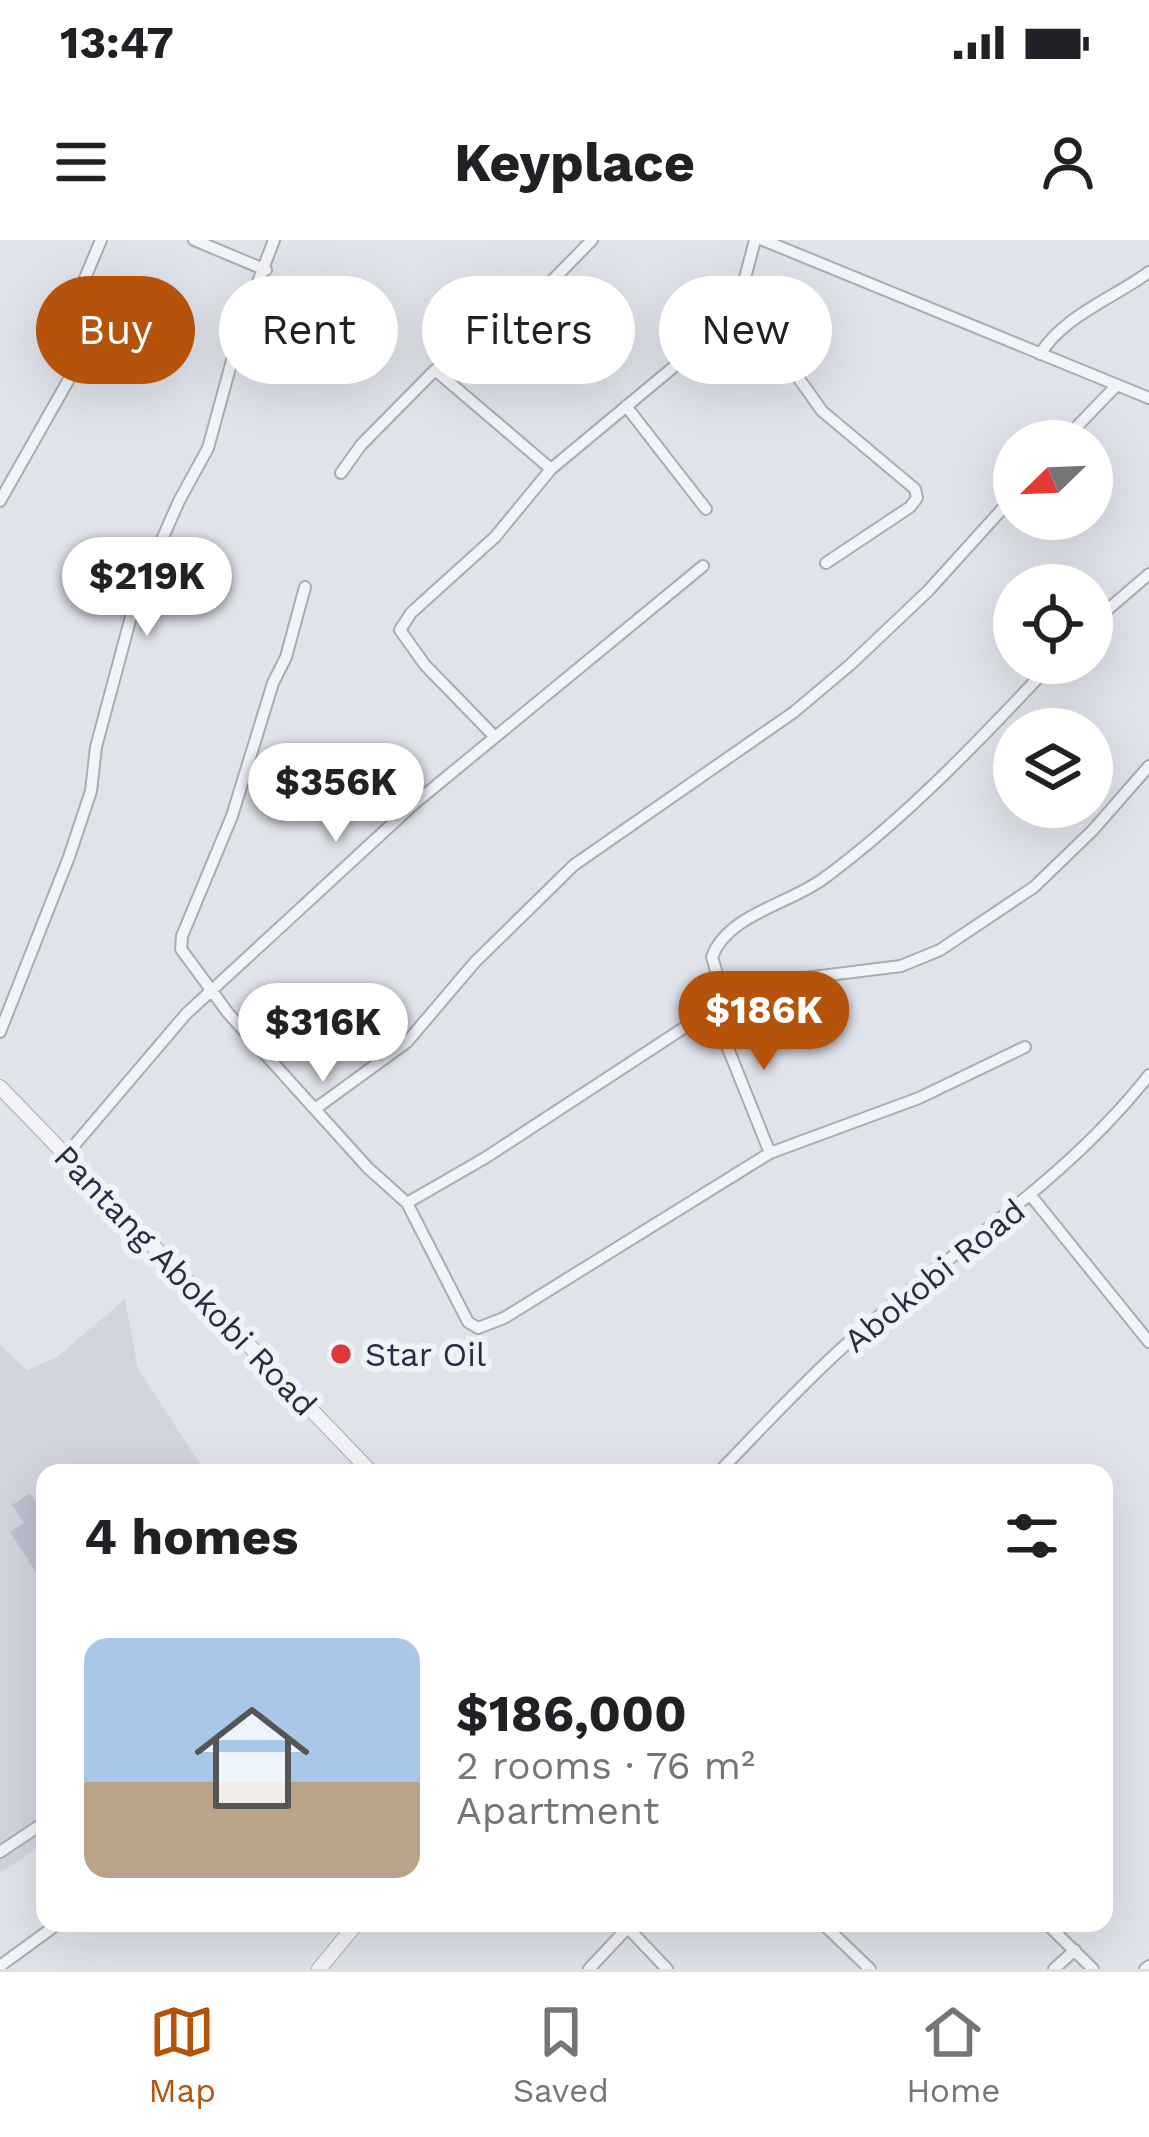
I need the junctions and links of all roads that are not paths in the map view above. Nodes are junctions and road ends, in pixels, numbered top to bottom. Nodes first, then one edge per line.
1 (101, 240) edge
2 (194, 240) edge
3 (274, 240) edge
4 (590, 241) edge
5 (768, 241) edge
6 (266, 270) junction
7 (1149, 272) edge
8 (556, 276) edge
9 (753, 276) edge
10 (1040, 354) junction
11 (659, 379) edge
12 (422, 383) edge
13 (451, 384) edge
14 (803, 384) edge
15 (1117, 386) junction
16 (1149, 398) edge
17 (626, 406) junction
18 (1084, 420) edge
19 (551, 469) junction
20 (341, 473) dead end
21 (0, 501) edge
22 (706, 508) dead end
23 (993, 519) edge
24 (826, 563) dead end
25 (703, 566) dead end
26 (1149, 574) edge
27 (305, 587) dead end
28 (1113, 605) edge
29 (1031, 684) edge
30 (495, 737) junction
31 (1149, 766) edge
32 (212, 993) junction
33 (725, 1001) junction
34 (713, 1011) junction
35 (0, 1032) edge
36 (1025, 1047) dead end
37 (1149, 1076) edge
38 (0, 1087) edge
39 (1134, 1097) junction
40 (1149, 1105) edge
41 (315, 1109) junction
42 (770, 1153) junction
43 (66, 1155) junction
44 (1032, 1197) junction
45 (406, 1203) junction
46 (1149, 1342) edge
47 (363, 1464) edge
48 (727, 1464) edge
49 (36, 1828) edge
50 (0, 1852) edge
51 (47, 1932) edge
52 (350, 1932) edge
53 (623, 1932) edge
54 (636, 1932) edge
55 (831, 1932) edge
56 (1056, 1932) edge
57 (1075, 1950) junction
58 (0, 1966) edge
59 (319, 1969) edge
60 (589, 1969) edge
61 (667, 1969) edge
62 (869, 1969) edge
63 (1054, 1969) edge
64 (1094, 1969) edge

1 - 21 street
2 - 6 street
3 - 6 street
4 - 8 street
5 - 9 street
5 - 10 street
6 - 35 street
7 - 10 street
10 - 15 street
11 - 17 street
12 - 20 street
13 - 19 street
14 - 24 street
15 - 16 street
15 - 18 street
17 - 19 street
17 - 22 street
19 - 30 street
23 - 41 street
25 - 30 street
26 - 28 street
27 - 32 street
29 - 33 street
30 - 32 street
31 - 33 street
32 - 41 street
32 - 43 street
33 - 34 street
34 - 42 street
34 - 45 street
36 - 42 street
37 - 39 street, Abokobi Road
38 - 43 street, Pantang Abokobi Road
39 - 40 street
39 - 44 street, Abokobi Road
41 - 45 street
42 - 45 street
43 - 47 street, Pantang Abokobi Road
44 - 46 street
44 - 48 street, Abokobi Road
49 - 50 street
51 - 58 street
52 - 59 street
53 - 60 street
54 - 61 street
55 - 62 street
56 - 57 street
57 - 63 street
57 - 64 street

